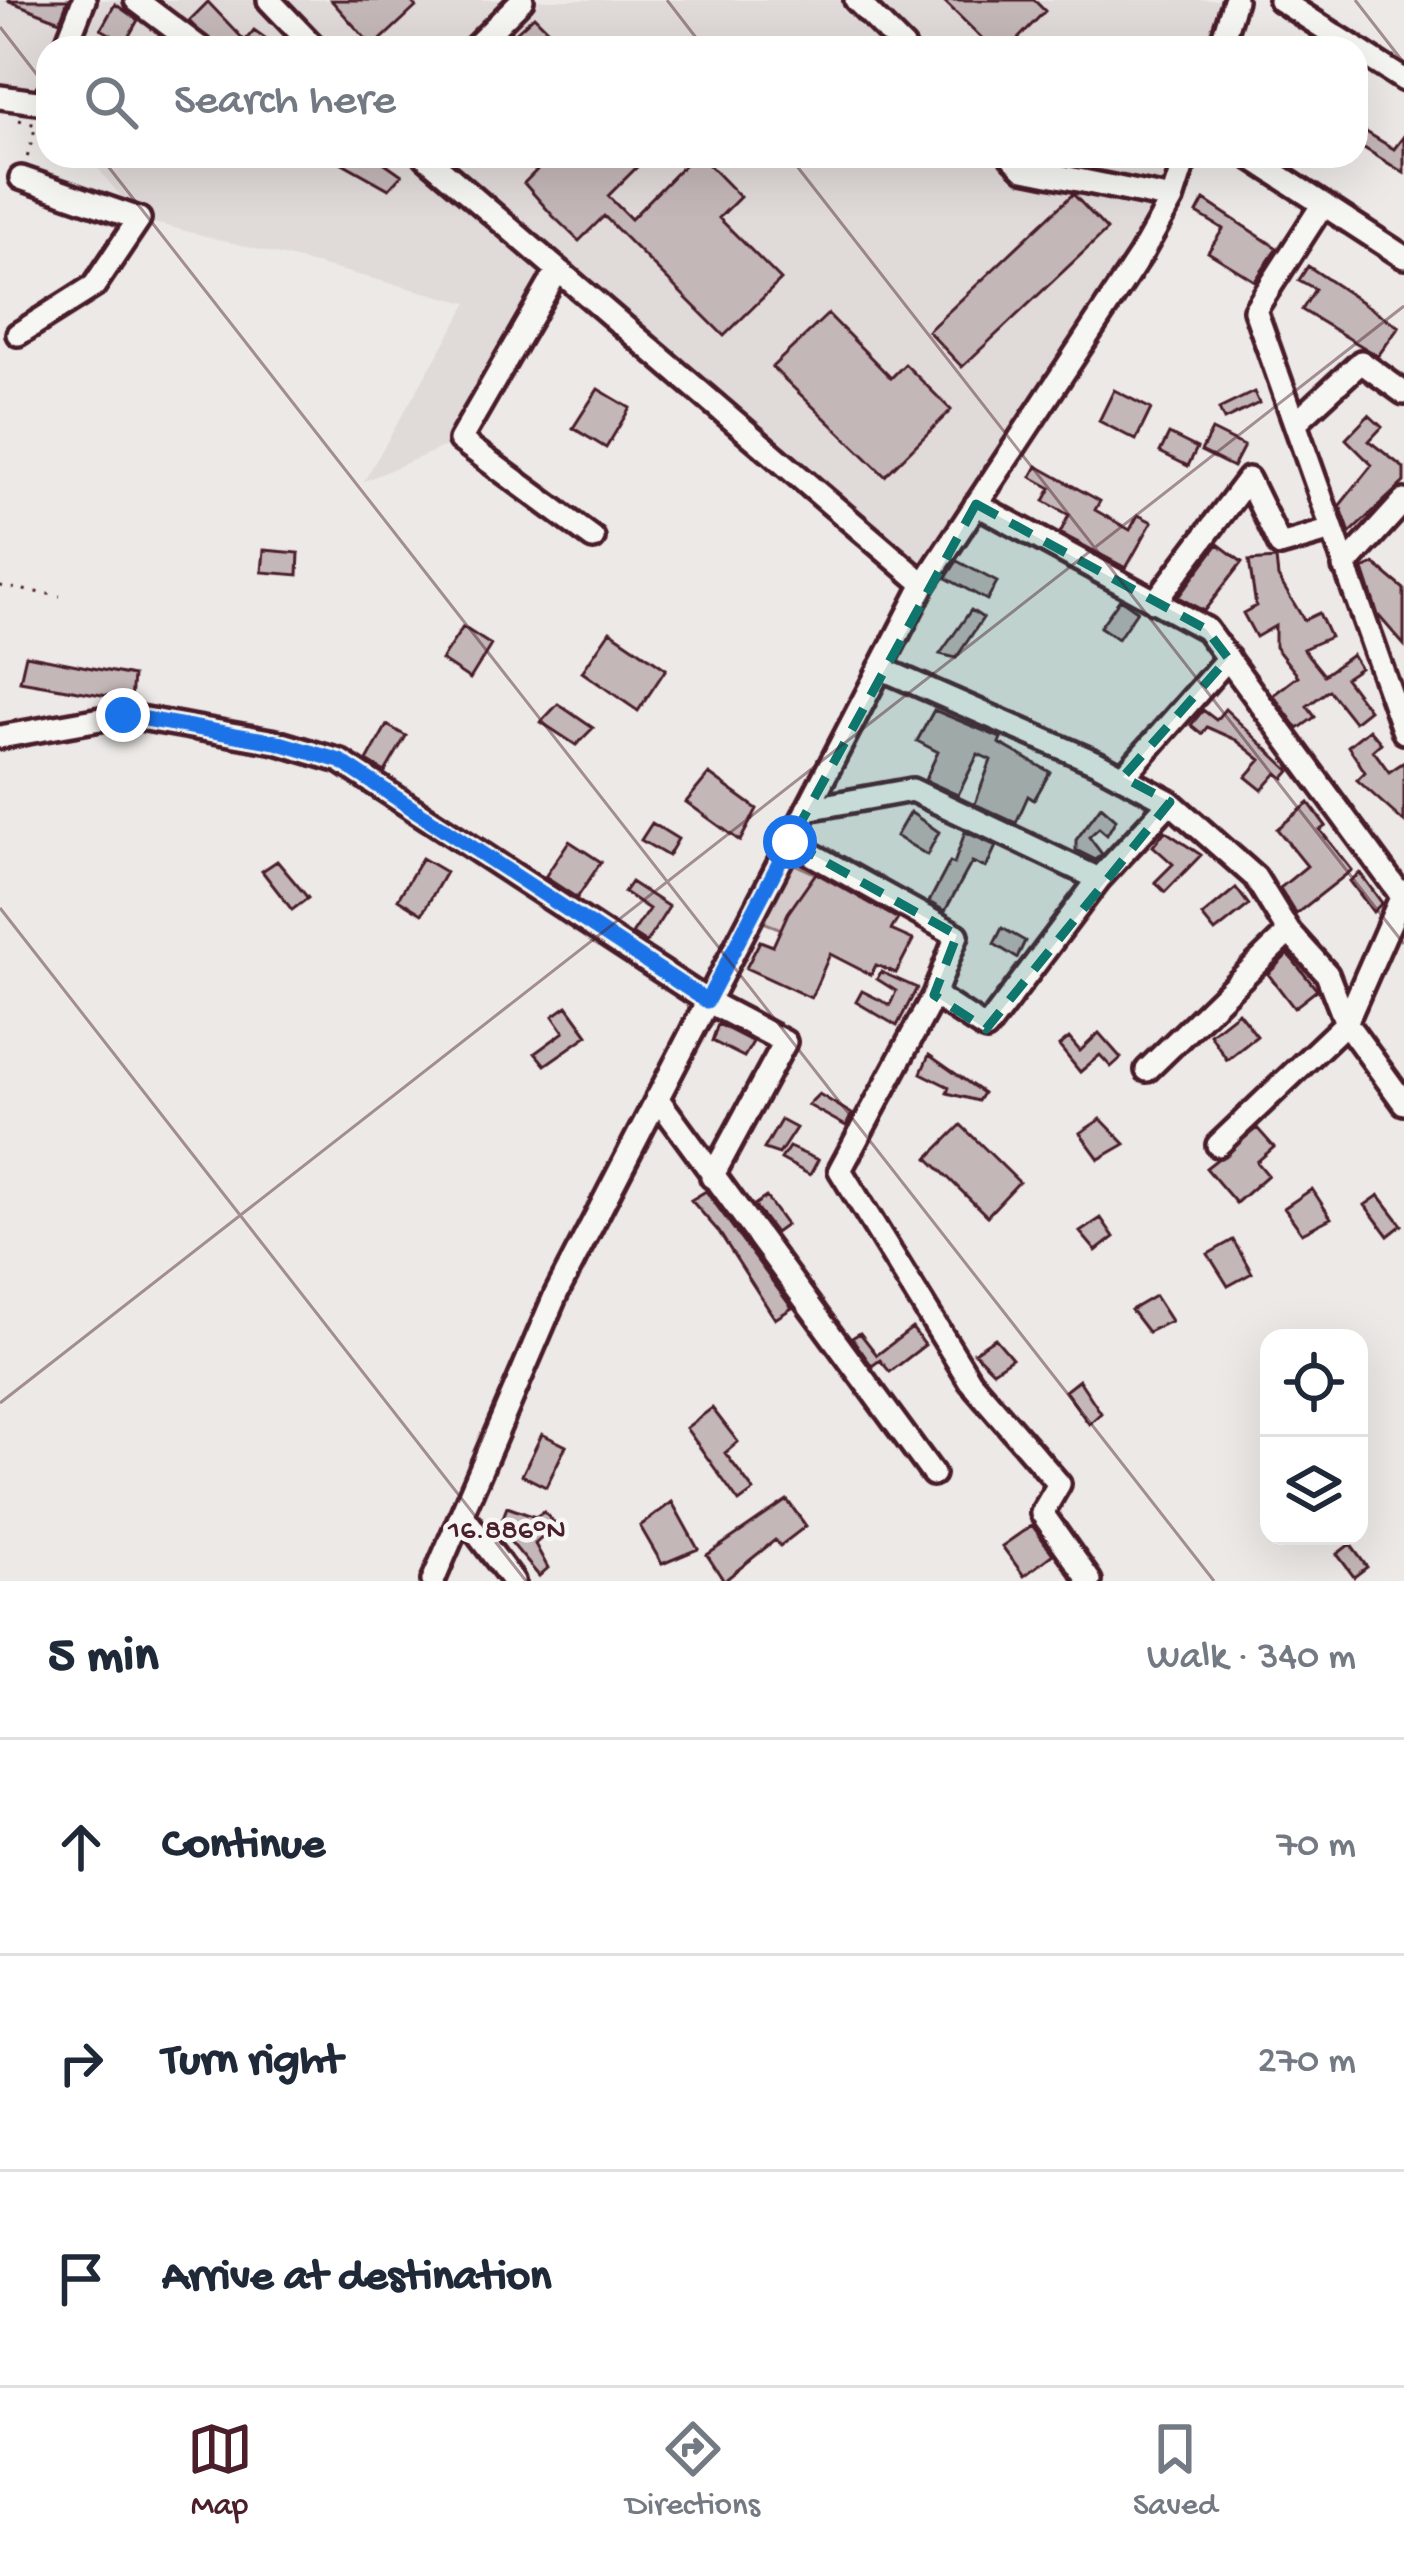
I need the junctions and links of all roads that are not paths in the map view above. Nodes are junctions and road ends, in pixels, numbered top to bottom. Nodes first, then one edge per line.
1 (84, 0) edge
2 (136, 0) edge
3 (269, 0) edge
4 (522, 0) edge
5 (856, 0) edge
6 (1235, 0) edge
7 (1280, 0) edge
8 (70, 36) edge
9 (184, 36) edge
10 (304, 36) edge
11 (486, 36) edge
12 (892, 36) edge
13 (1224, 36) edge
14 (1336, 36) edge
15 (1368, 56) edge
16 (1404, 80) edge
17 (0, 97) edge
18 (36, 102) edge
19 (439, 168) edge
20 (1023, 168) edge
21 (1182, 168) edge
22 (1268, 168) edge
23 (21, 178) road end
24 (1172, 199) junction
25 (1323, 204) junction
26 (1404, 257) edge
27 (558, 269) junction
28 (18, 334) dead end
29 (1404, 393) edge
30 (1295, 423) junction
31 (1404, 501) edge
32 (976, 504) junction
33 (1332, 530) junction
34 (593, 538) dead end
35 (1344, 567) junction
36 (924, 584) junction
37 (1155, 602) junction
38 (1228, 658) junction
39 (880, 668) junction
40 (1404, 732) edge
41 (0, 737) edge
42 (1123, 777) junction
43 (1170, 802) junction
44 (807, 809) junction
45 (790, 842) junction
46 (1099, 879) junction
47 (1403, 895) edge
48 (1289, 932) junction
49 (934, 994) junction
50 (707, 1001) junction
51 (1346, 1023) junction
52 (1147, 1070) dead end
53 (657, 1098) junction
54 (1404, 1103) edge
55 (1218, 1145) dead end
56 (712, 1177) junction
57 (933, 1474) dead end
58 (462, 1514) junction
59 (434, 1581) edge
60 (513, 1581) edge
61 (1090, 1581) edge

1 - 8 street
2 - 9 street
3 - 10 street
4 - 11 street
5 - 12 street
6 - 13 street
7 - 14 street
15 - 16 street
17 - 18 street
19 - 27 street
20 - 24 street
21 - 24 street
22 - 25 street
23 - 28 street
24 - 32 street
25 - 26 street
25 - 30 street
27 - 34 street
27 - 36 street
29 - 30 street
30 - 33 street
31 - 35 street
32 - 36 street
32 - 37 street
33 - 35 street
33 - 37 street
35 - 40 street
36 - 39 street
37 - 38 street
38 - 42 street
38 - 47 street
39 - 42 street
39 - 44 street
41 - 50 street
42 - 43 street
43 - 46 street
43 - 48 street
44 - 45 street
44 - 46 street
45 - 49 street
45 - 50 street
46 - 49 street
47 - 51 street
48 - 51 street
48 - 52 street
49 - 61 street
50 - 53 street
50 - 56 street
51 - 54 street
51 - 55 street
53 - 56 street
53 - 58 street
56 - 57 street
58 - 59 street
58 - 60 street

